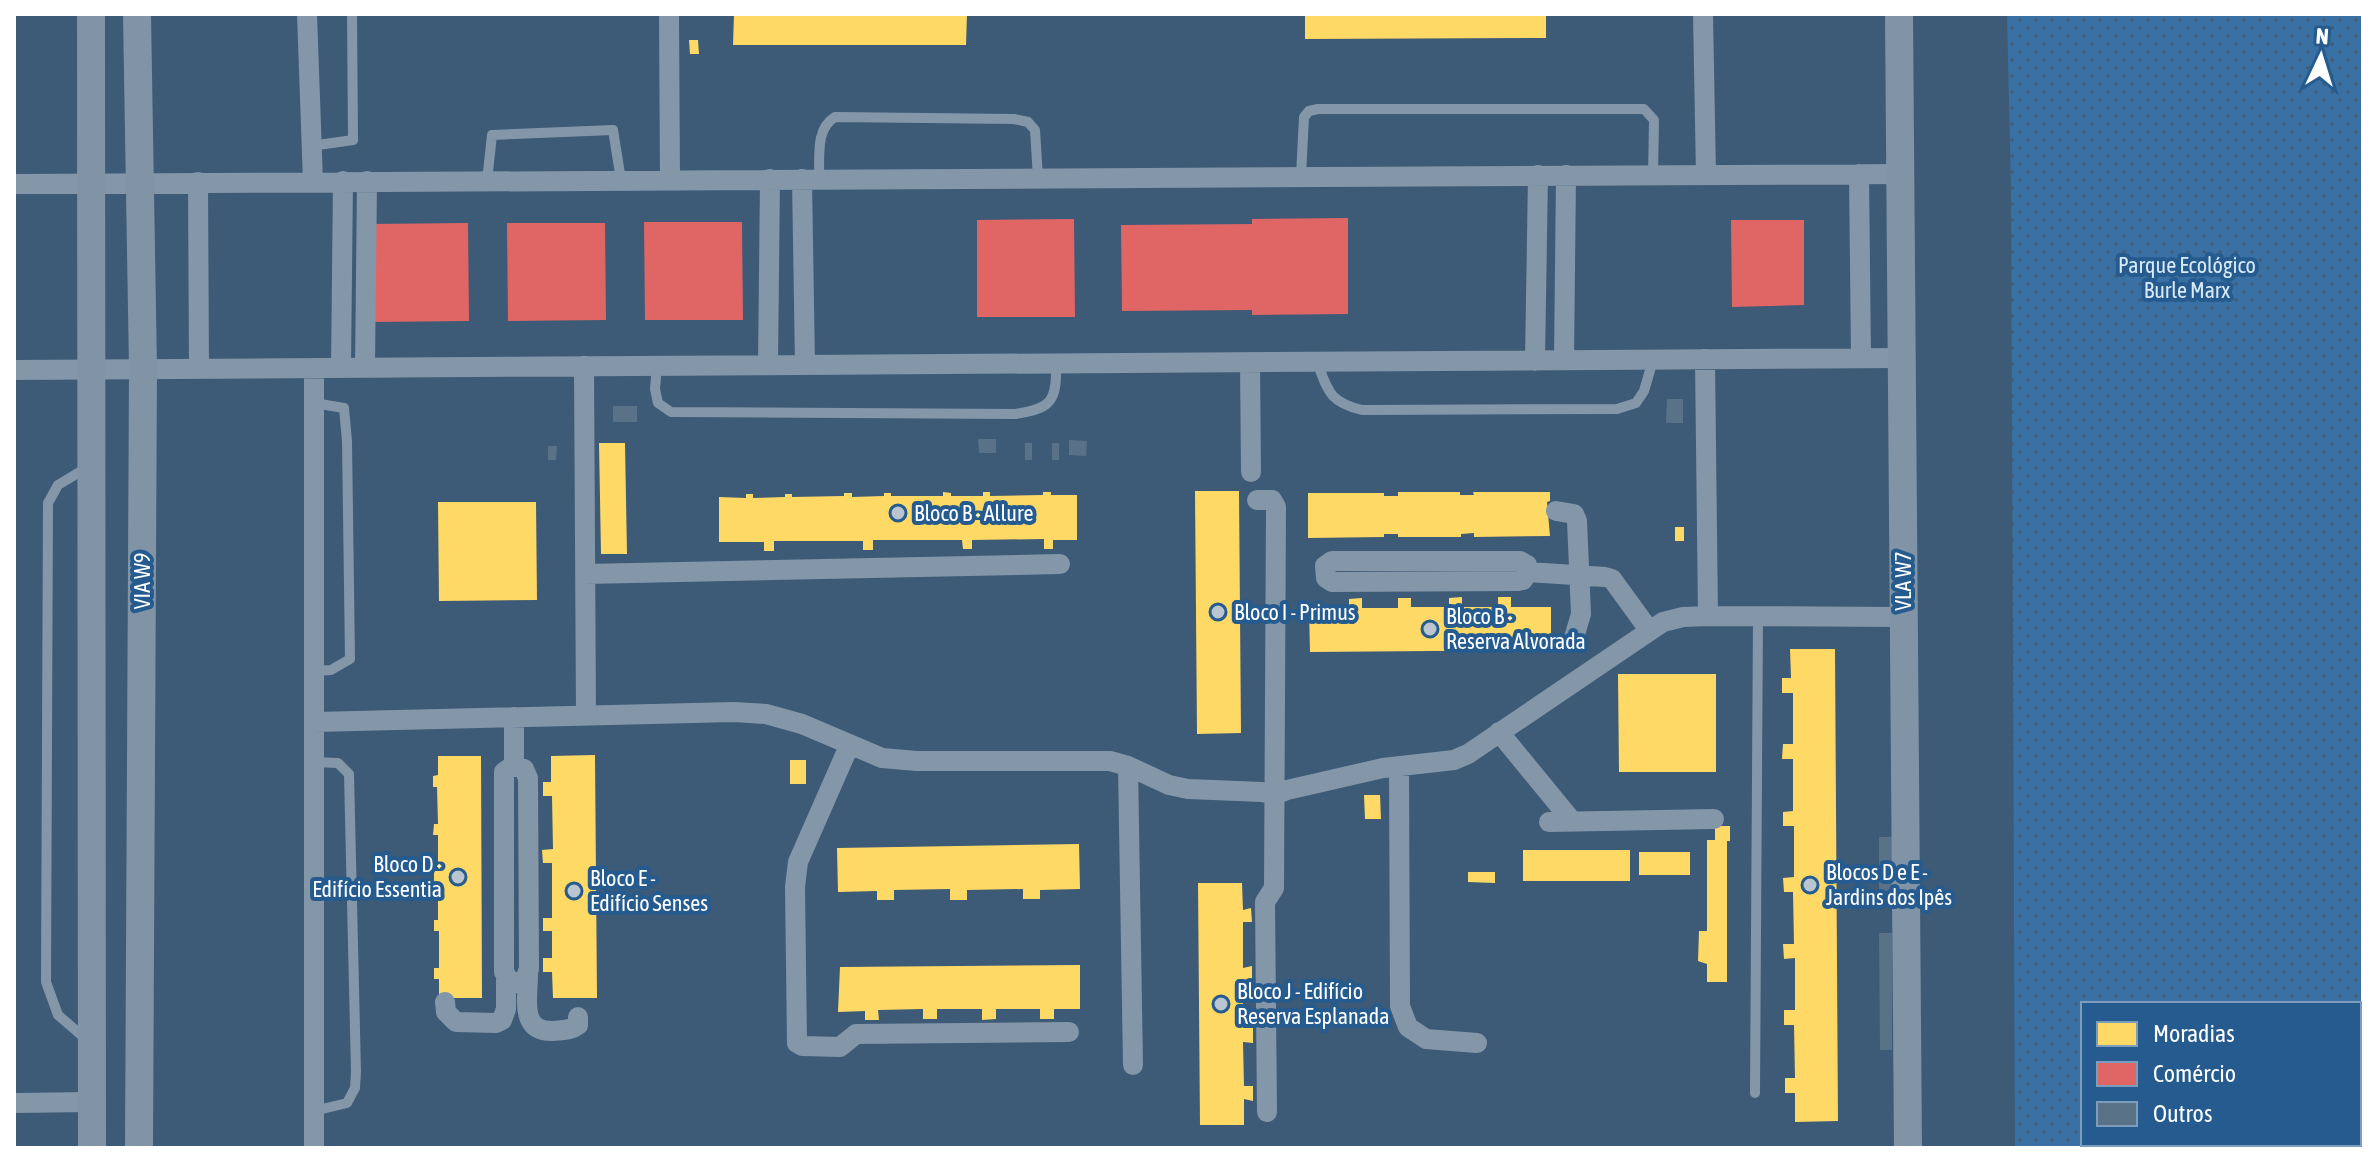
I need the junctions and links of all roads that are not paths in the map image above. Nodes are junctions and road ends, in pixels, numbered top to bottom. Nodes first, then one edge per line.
1 (91, 14) edge
2 (137, 14) edge
3 (307, 14) edge
4 (352, 14) edge
5 (669, 14) edge
6 (1703, 14) edge
7 (1899, 14) edge
8 (311, 146) junction
9 (1859, 174) junction
10 (1901, 174) junction
11 (1538, 175) junction
12 (1566, 175) junction
13 (1653, 175) junction
14 (1706, 175) junction
15 (1301, 176) junction
16 (1038, 178) junction
17 (770, 179) junction
18 (810, 179) junction
19 (621, 180) junction
20 (670, 180) junction
21 (343, 181) junction
22 (367, 181) junction
23 (487, 181) junction
24 (140, 182) junction
25 (198, 182) junction
26 (313, 182) junction
27 (90, 183) junction
28 (14, 184) edge
29 (1861, 358) junction
30 (1902, 358) junction
31 (1705, 359) junction
32 (1564, 360) junction
33 (1653, 360) junction
34 (1535, 361) junction
35 (1250, 362) junction
36 (1317, 362) junction
37 (1056, 364) junction
38 (768, 365) junction
39 (805, 365) junction
40 (584, 366) junction
41 (657, 366) junction
42 (314, 368) junction
43 (341, 368) junction
44 (365, 368) junction
45 (91, 369) junction
46 (143, 369) junction
47 (199, 369) junction
48 (14, 370) edge
49 (314, 403) junction
50 (91, 464) junction
51 (1251, 472) dead end
52 (1257, 500) dead end
53 (1556, 511) dead end
54 (1060, 564) dead end
55 (1528, 572) junction
56 (585, 574) junction
57 (1578, 575) junction
58 (1708, 616) junction
59 (1758, 617) junction
60 (1904, 617) junction
61 (1649, 630) junction
62 (1573, 641) dead end
63 (315, 671) junction
64 (586, 716) junction
65 (514, 717) junction
66 (315, 722) junction
67 (1499, 732) junction
68 (849, 746) junction
69 (315, 762) junction
70 (514, 765) junction
71 (1128, 766) junction
72 (1399, 766) junction
73 (1275, 795) junction
74 (1714, 819) dead end
75 (1572, 821) junction
76 (1549, 822) dead end
77 (528, 975) junction
78 (506, 976) junction
79 (445, 1002) dead end
80 (578, 1017) dead end
81 (1069, 1032) dead end
82 (1477, 1043) dead end
83 (92, 1044) junction
84 (1133, 1065) dead end
85 (1755, 1093) dead end
86 (92, 1102) junction
87 (14, 1103) edge
88 (314, 1111) junction
89 (1267, 1112) dead end
90 (92, 1148) edge
91 (139, 1148) edge
92 (314, 1148) edge
93 (1908, 1148) edge

1 - 27 street
2 - 24 street, VIA W9
3 - 8 street
4 - 8 lane
5 - 20 street
6 - 14 street
7 - 10 street, VLA W7
8 - 26 street
9 - 10 street
9 - 14 street
9 - 29 street
10 - 30 street, VLA W7
11 - 12 street
11 - 15 street
11 - 34 street
12 - 13 street
12 - 32 street
13 - 14 street
13 - 15 lane
15 - 16 street
16 - 18 street
16 - 18 lane
17 - 18 street
17 - 20 street
17 - 38 street
18 - 39 street
19 - 20 street
19 - 23 street
19 - 23 lane
21 - 22 street
21 - 26 street
21 - 43 street
22 - 23 street
22 - 44 street
24 - 25 street
24 - 27 street
24 - 46 street, VIA W9
25 - 26 street
25 - 47 street
27 - 28 street
27 - 45 street
29 - 30 street
29 - 31 street
30 - 60 street, VLA W7
31 - 33 street
31 - 58 street
32 - 33 street
32 - 34 street
33 - 36 lane
34 - 36 street
35 - 36 street
35 - 37 street
35 - 51 street
37 - 39 street
37 - 41 lane
38 - 39 street
38 - 41 street
40 - 41 street
40 - 44 street
40 - 56 street
42 - 43 street
42 - 47 street
42 - 49 street
43 - 44 street
45 - 46 street
45 - 48 street
45 - 50 street
46 - 47 street
46 - 91 street, VIA W9
49 - 63 street
49 - 63 lane
50 - 83 street
50 - 83 lane
52 - 73 street
53 - 57 street
54 - 56 street
55 - 55 street
55 - 57 street
56 - 64 street
57 - 61 street
57 - 62 street
58 - 59 street
58 - 61 street
59 - 60 street
59 - 85 lane
60 - 93 street, VLA W7
61 - 67 street
63 - 66 street
64 - 65 street
64 - 68 street
65 - 66 street
65 - 70 street
66 - 69 street
67 - 72 street
67 - 75 street
68 - 71 street
68 - 81 street
69 - 88 street
69 - 88 lane
70 - 77 street
70 - 78 street
71 - 73 street
71 - 84 street
72 - 73 street
72 - 82 street
73 - 89 street
74 - 75 street
75 - 76 street
77 - 78 street
77 - 80 street
78 - 79 street
83 - 86 street
86 - 87 street
86 - 90 street
88 - 92 street

